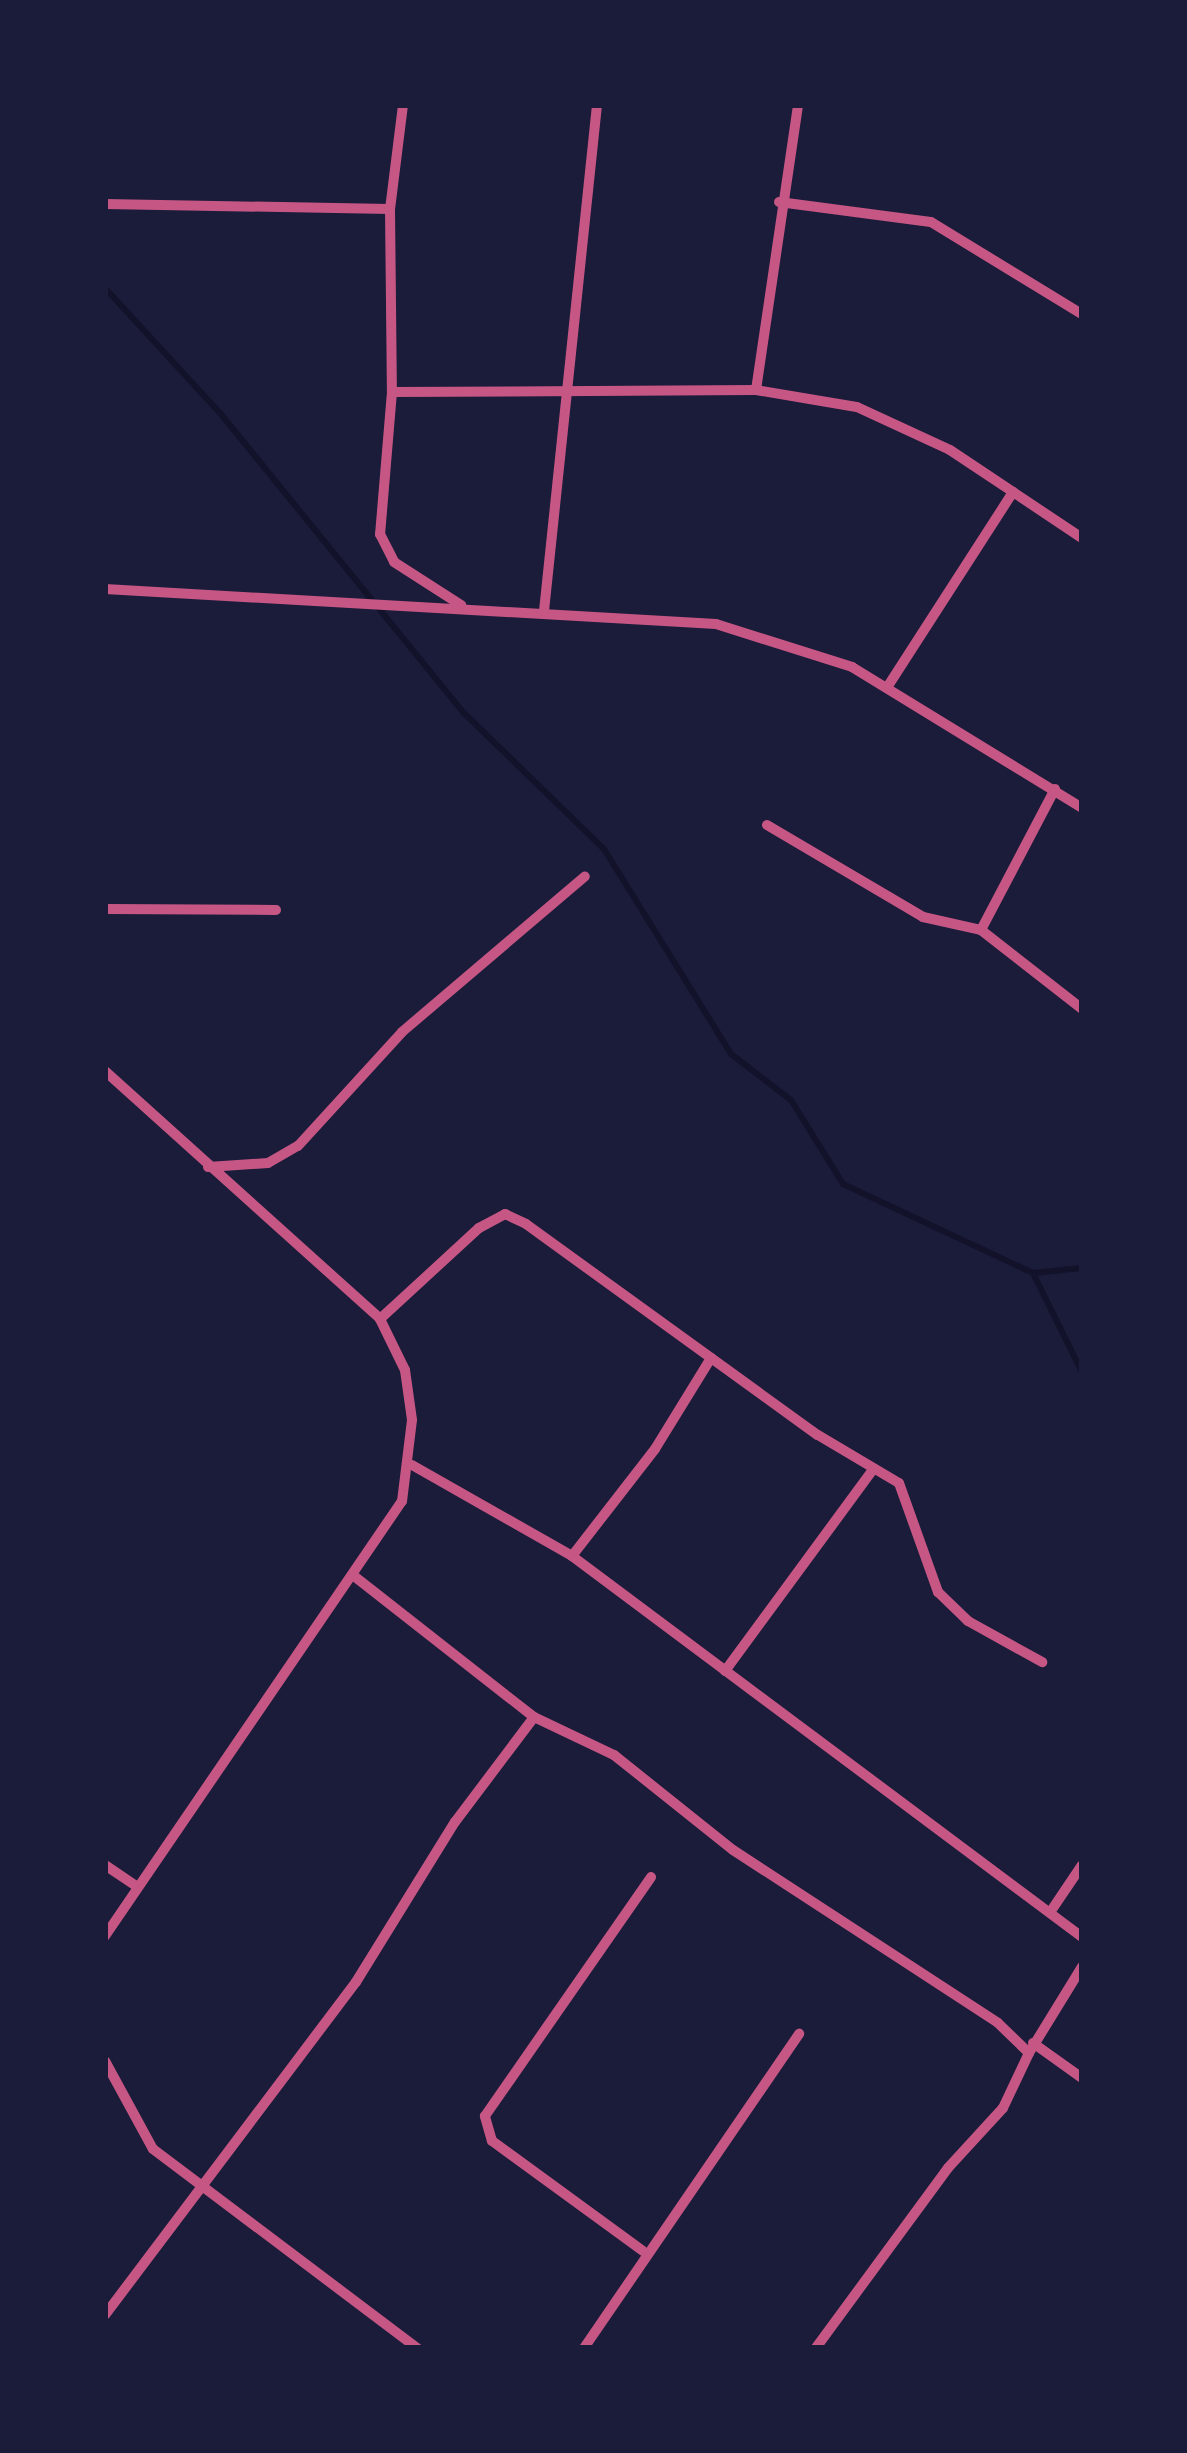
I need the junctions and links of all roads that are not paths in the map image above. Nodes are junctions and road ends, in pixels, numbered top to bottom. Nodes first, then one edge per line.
1 (403, 105) edge
2 (598, 105) edge
3 (798, 105) edge
4 (779, 202) junction
5 (105, 204) edge
6 (390, 209) junction
7 (1082, 314) edge
8 (756, 390) junction
9 (392, 392) junction
10 (565, 394) junction
11 (1013, 492) junction
12 (1082, 538) edge
13 (105, 589) edge
14 (465, 608) junction
15 (544, 611) junction
16 (888, 686) junction
17 (1055, 790) junction
18 (1082, 808) edge
19 (767, 825) dead end
20 (585, 876) dead end
21 (105, 909) edge
22 (275, 910) dead end
23 (981, 930) junction
24 (1082, 1009) edge
25 (105, 1071) edge
26 (208, 1167) junction
27 (380, 1319) junction
28 (711, 1358) junction
29 (412, 1465) junction
30 (872, 1471) junction
31 (572, 1556) junction
32 (354, 1576) junction
33 (1042, 1662) dead end
34 (725, 1671) junction
35 (534, 1717) junction
36 (105, 1864) edge
37 (1082, 1865) edge
38 (651, 1877) dead end
39 (135, 1885) junction
40 (1051, 1911) junction
41 (105, 1936) edge
42 (1082, 1937) edge
43 (1082, 1967) edge
44 (799, 2034) dead end
45 (1031, 2048) junction
46 (105, 2061) edge
47 (1082, 2078) edge
48 (196, 2184) junction
49 (643, 2251) junction
50 (105, 2315) edge
51 (417, 2348) edge
52 (584, 2348) edge
53 (816, 2348) edge

1 - 6 street
2 - 10 street
3 - 4 street
4 - 7 street
4 - 8 street
5 - 6 street
6 - 9 street
8 - 10 street
8 - 11 street
9 - 10 street
9 - 14 street
10 - 15 street
11 - 12 street
11 - 16 street
13 - 14 street
14 - 15 street
15 - 16 street
16 - 17 street
17 - 18 street
17 - 23 street
19 - 23 street
20 - 26 street
21 - 22 street
23 - 24 street
25 - 26 street
26 - 27 street
27 - 28 street
27 - 29 street
28 - 30 street
28 - 31 street
29 - 31 street
29 - 32 street
30 - 33 street
30 - 34 street
31 - 34 street
32 - 35 street
32 - 39 street
34 - 40 street
35 - 45 street
35 - 48 street
36 - 39 street
37 - 40 street
38 - 49 street
39 - 41 street
40 - 42 street
43 - 45 street
44 - 49 street
45 - 47 street
45 - 53 street
46 - 48 street
48 - 50 street
48 - 51 street
49 - 52 street

